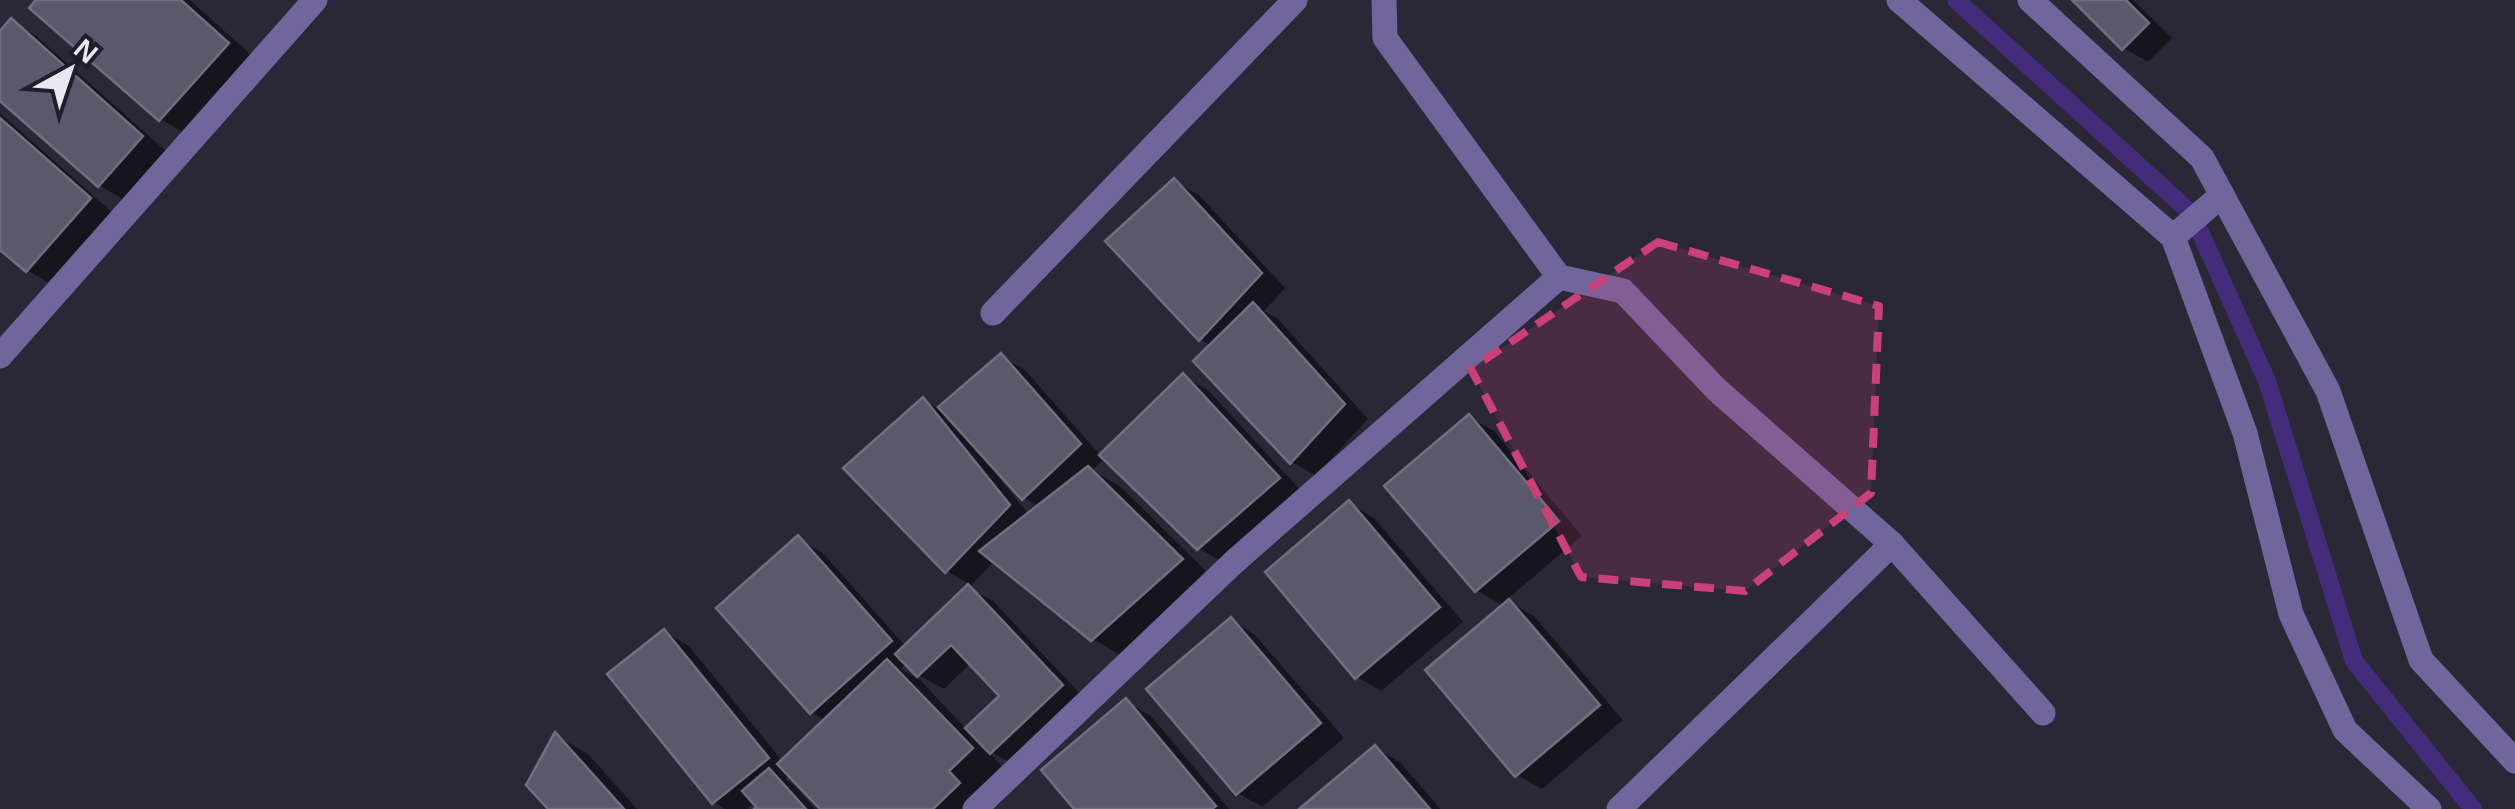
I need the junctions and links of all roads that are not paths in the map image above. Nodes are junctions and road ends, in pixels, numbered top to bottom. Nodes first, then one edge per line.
1 (314, 0) edge
2 (1295, 0) edge
3 (1384, 0) edge
4 (1899, 0) edge
5 (2030, 0) edge
6 (2222, 195) junction
7 (2173, 236) junction
8 (1558, 277) junction
9 (993, 312) dead end
10 (0, 356) edge
11 (1892, 544) junction
12 (2043, 714) dead end
13 (2515, 761) edge
14 (976, 809) edge
15 (1618, 809) edge
16 (2429, 809) edge

1 - 10 street
2 - 9 street
3 - 8 street
4 - 7 street
5 - 6 street
6 - 7 street
6 - 13 street
7 - 16 street
8 - 11 street
8 - 14 street
11 - 12 street
11 - 15 street

